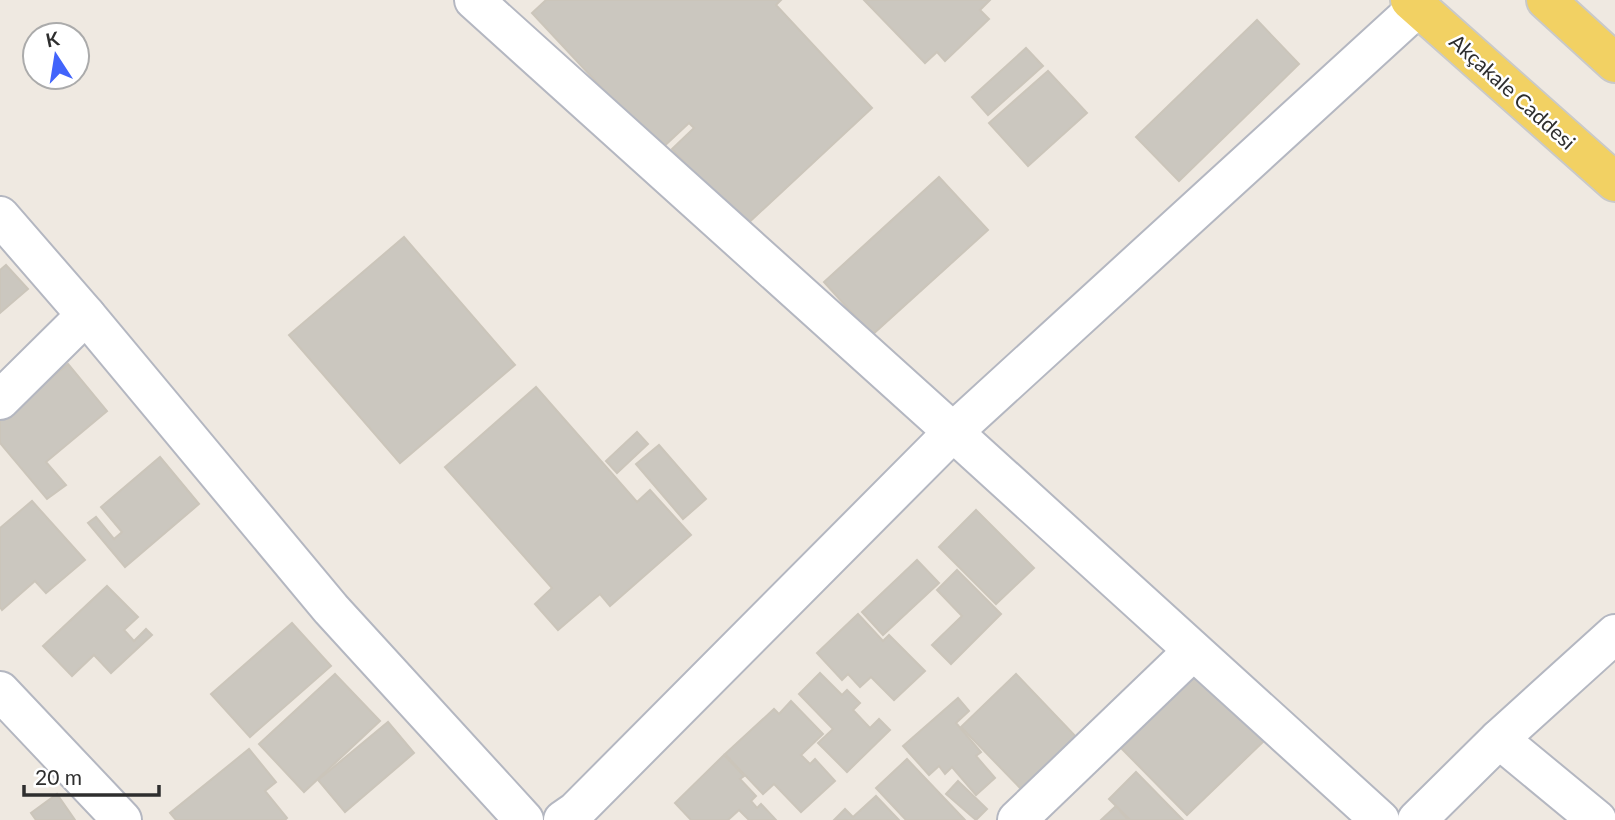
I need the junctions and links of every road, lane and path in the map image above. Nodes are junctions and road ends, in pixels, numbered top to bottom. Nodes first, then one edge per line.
1 (474, 0) edge
2 (1546, 0) edge
3 (1414, 4) edge
4 (1615, 63) edge
5 (1615, 182) edge
6 (0, 216) edge
7 (86, 316) junction
8 (0, 400) edge
9 (953, 432) junction
10 (1615, 634) edge
11 (1193, 651) junction
12 (0, 691) edge
13 (1499, 739) junction
14 (122, 820) edge
15 (524, 820) edge
16 (563, 820) edge
17 (1017, 820) edge
18 (1380, 820) edge
19 (1417, 820) edge
20 (1597, 820) edge

1 - 9 street
2 - 4 main road
3 - 5 main road, Akçakale Caddesi
3 - 9 street
6 - 7 street
7 - 8 street
7 - 15 street
9 - 11 street
9 - 16 street
10 - 13 street
11 - 17 street
11 - 18 street
12 - 14 street
13 - 19 street
13 - 20 street

